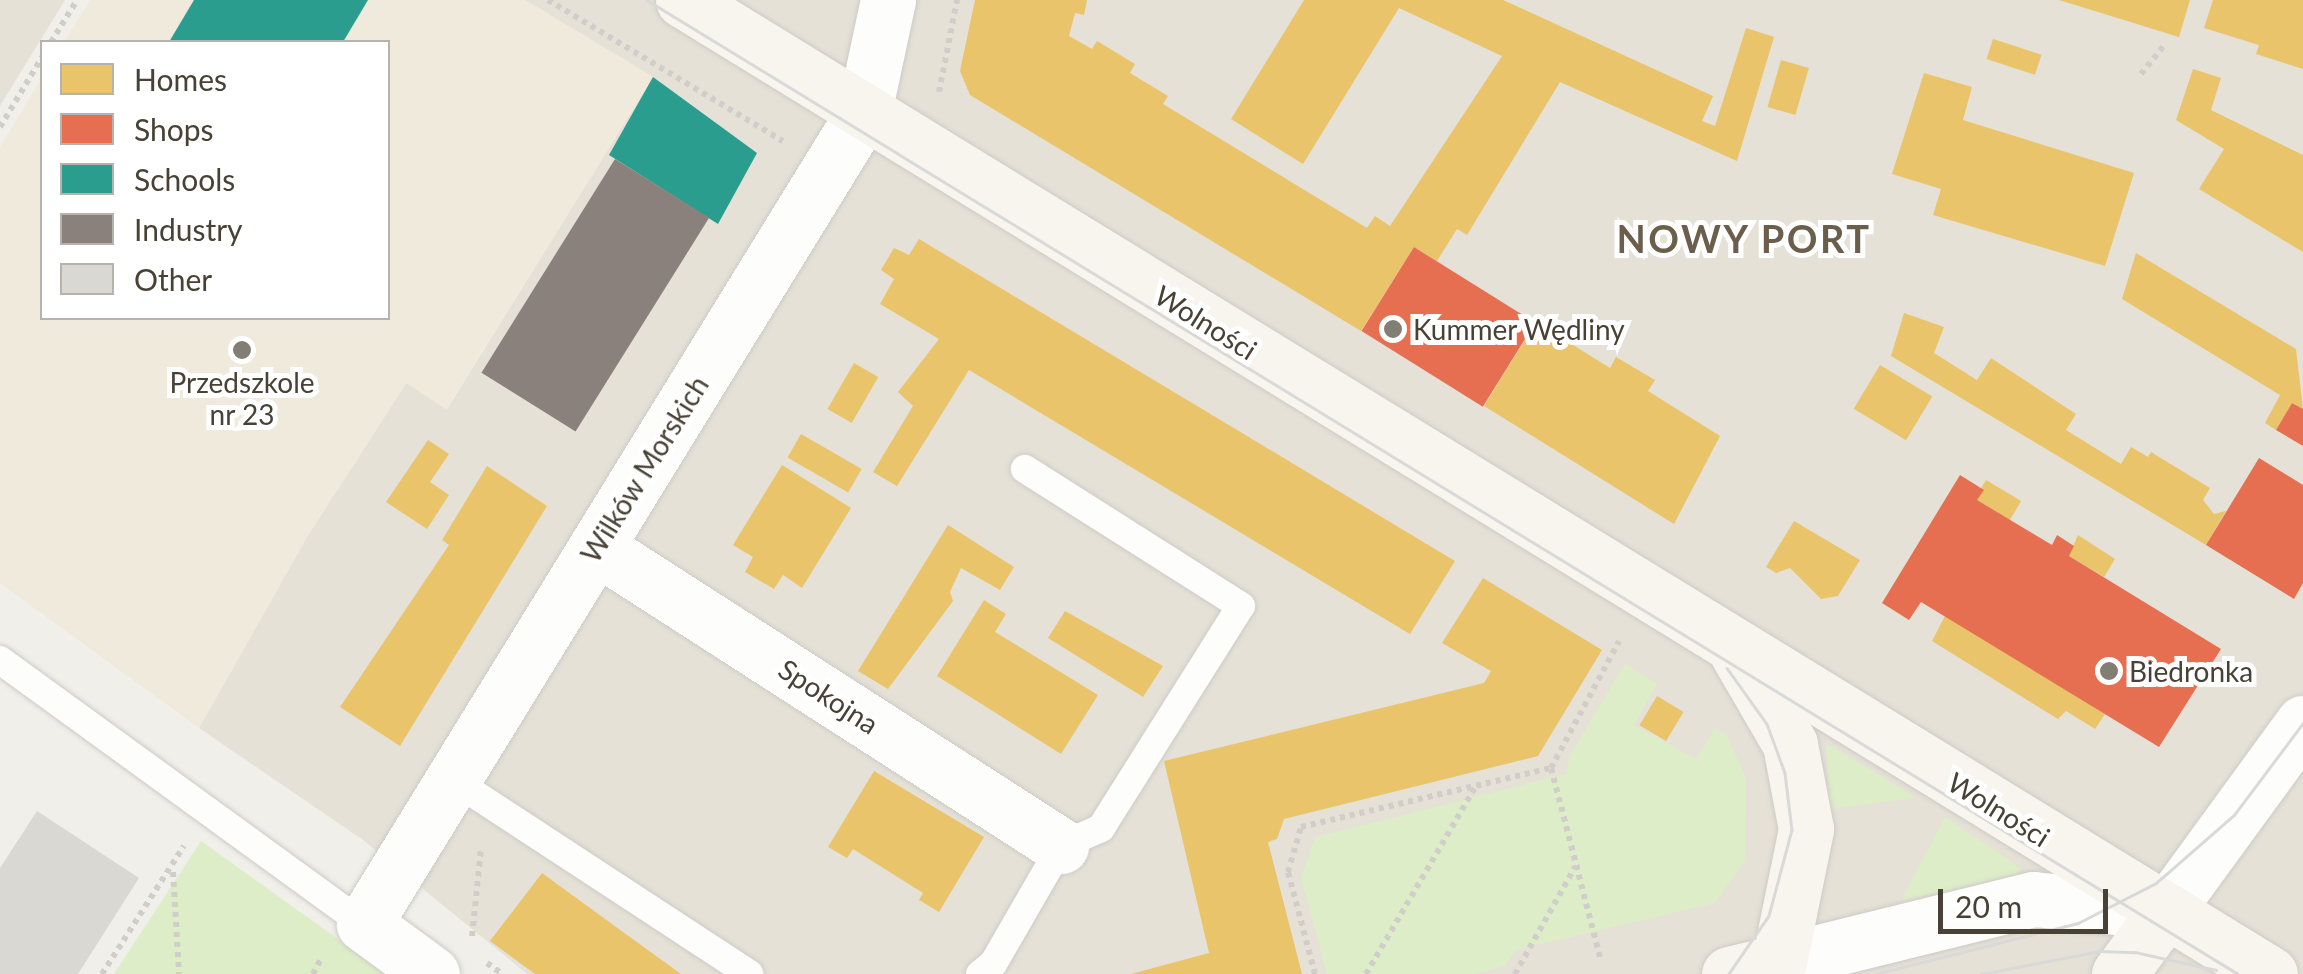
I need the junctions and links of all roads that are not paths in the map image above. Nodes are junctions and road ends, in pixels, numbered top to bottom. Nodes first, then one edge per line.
1 (683, 0) edge
2 (888, 0) edge
3 (864, 112) junction
4 (1026, 470) dead end
5 (596, 547) junction
6 (1729, 643) junction
7 (0, 660) edge
8 (2303, 723) edge
9 (453, 780) junction
10 (1061, 846) junction
11 (2164, 912) junction
12 (364, 924) junction
13 (451, 963) edge
14 (1754, 968) edge
15 (2122, 972) edge
16 (749, 974) edge
17 (980, 974) edge
18 (2270, 974) edge

1 - 3 street, Wolności
2 - 3 street, Wilków Morskich
3 - 5 street, Wilków Morskich
3 - 6 street, Wolności
4 - 10 lane
5 - 9 street, Wilków Morskich
5 - 10 street, Spokojna
6 - 11 street, Wolności
6 - 14 street, Wolności
7 - 12 lane
8 - 11 street
9 - 12 street, Wilków Morskich
9 - 16 lane
10 - 17 lane
11 - 14 street
11 - 15 street
11 - 18 street, Wolności
12 - 13 street

